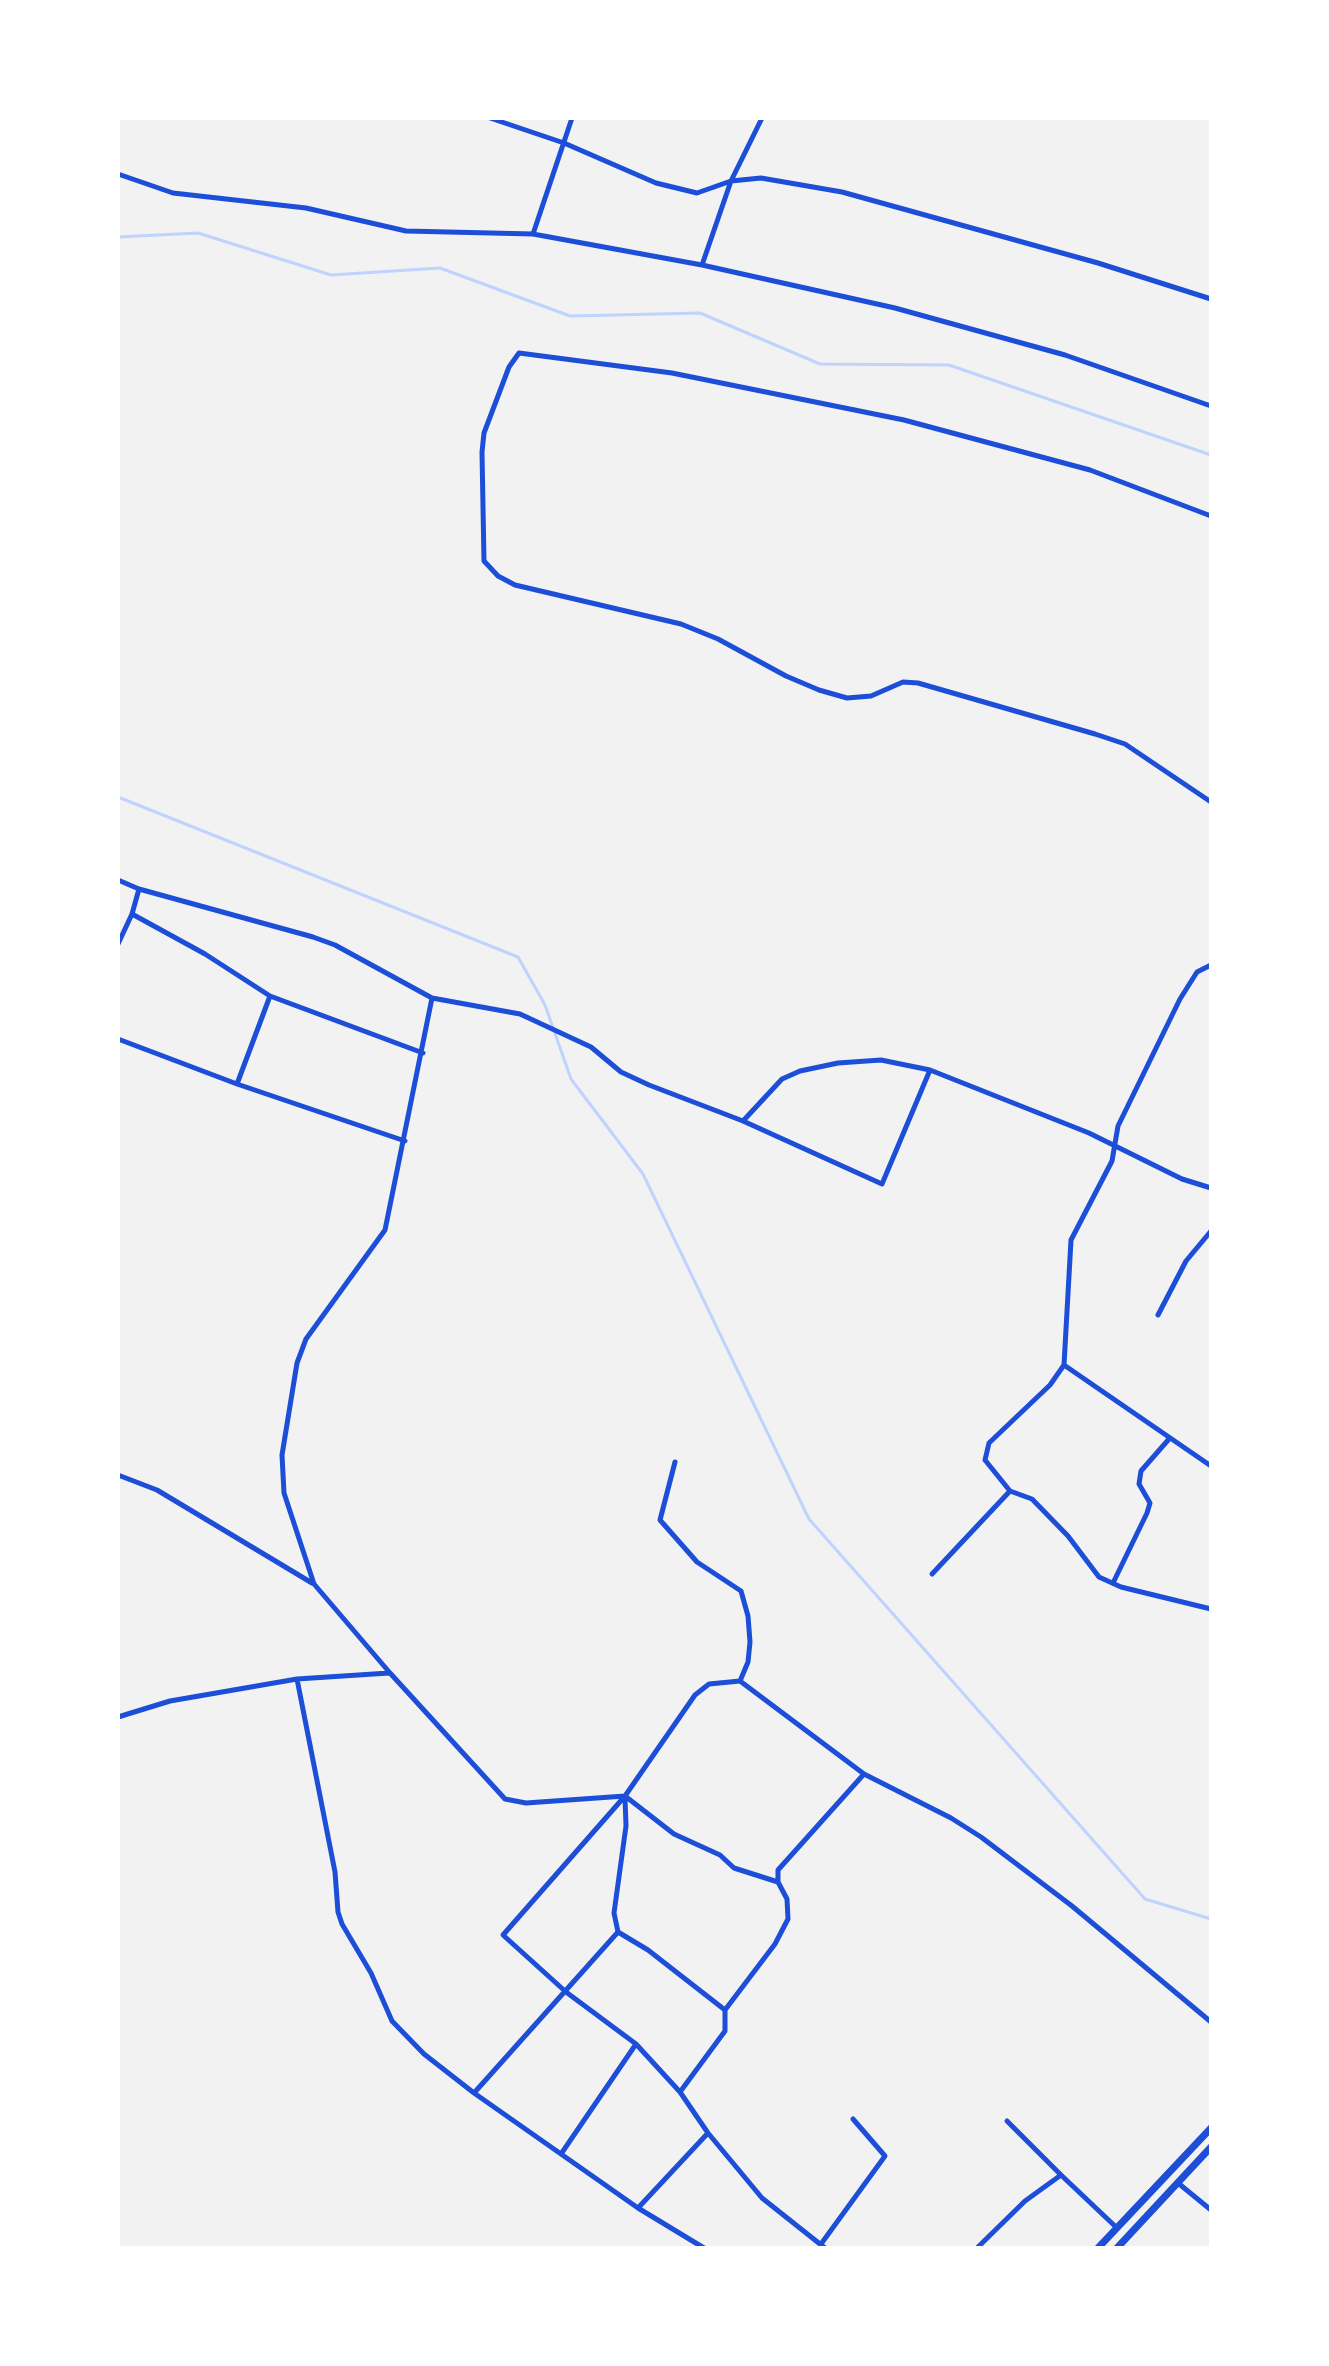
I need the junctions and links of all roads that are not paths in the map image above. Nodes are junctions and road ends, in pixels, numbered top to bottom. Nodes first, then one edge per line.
1 (490, 118) edge
2 (572, 118) edge
3 (762, 118) edge
4 (564, 143) junction
5 (118, 174) edge
6 (731, 181) junction
7 (533, 234) junction
8 (702, 265) junction
9 (1211, 299) edge
10 (1211, 406) edge
11 (1211, 516) edge
12 (1211, 802) edge
13 (118, 880) edge
14 (139, 889) junction
15 (132, 914) junction
16 (118, 944) edge
17 (1211, 965) edge
18 (270, 996) junction
19 (432, 998) junction
20 (118, 1039) edge
21 (423, 1053) junction
22 (930, 1070) junction
23 (237, 1084) junction
24 (743, 1121) junction
25 (405, 1141) junction
26 (1113, 1145) junction
27 (1211, 1188) edge
28 (1211, 1231) edge
29 (1158, 1315) dead end
30 (1064, 1365) junction
31 (1169, 1439) junction
32 (675, 1462) dead end
33 (1211, 1466) edge
34 (118, 1475) edge
35 (1010, 1491) junction
36 (932, 1574) dead end
37 (1113, 1583) junction
38 (314, 1584) junction
39 (1211, 1609) edge
40 (390, 1673) junction
41 (297, 1679) junction
42 (740, 1681) junction
43 (118, 1717) edge
44 (864, 1774) junction
45 (625, 1796) junction
46 (778, 1882) junction
47 (618, 1932) junction
48 (566, 1992) junction
49 (725, 2010) junction
50 (1211, 2022) edge
51 (636, 2044) junction
52 (680, 2092) junction
53 (474, 2093) junction
54 (853, 2119) dead end
55 (1007, 2121) dead end
56 (1211, 2128) edge
57 (708, 2133) junction
58 (1211, 2147) edge
59 (561, 2154) junction
60 (1061, 2175) junction
61 (1178, 2183) junction
62 (638, 2208) junction
63 (1211, 2210) edge
64 (1117, 2228) junction
65 (823, 2246) edge
66 (704, 2248) edge
67 (977, 2248) edge
68 (1098, 2248) edge
69 (1117, 2248) edge

1 - 4 street
2 - 4 street
3 - 6 street
4 - 6 street
4 - 7 street
5 - 7 street
6 - 8 street
6 - 9 street
7 - 8 street
8 - 10 street
11 - 12 street
13 - 14 street
14 - 15 street
14 - 19 street
15 - 16 street
15 - 18 street
17 - 26 street
18 - 21 street
18 - 23 street
19 - 21 street
19 - 24 street
20 - 23 street
21 - 25 street
22 - 24 street
22 - 24 street
22 - 26 street
23 - 25 street
25 - 38 street
26 - 27 street
26 - 30 street
28 - 29 street
30 - 31 street
30 - 35 street
31 - 33 street
31 - 37 street
32 - 42 street
34 - 38 street
35 - 36 street
35 - 37 street
37 - 39 street
38 - 40 street
40 - 41 street
40 - 45 street
41 - 43 street
41 - 53 street
42 - 44 street
42 - 45 street
44 - 46 street
44 - 50 street
45 - 46 street
45 - 47 street
45 - 48 street
46 - 49 street
47 - 48 street
47 - 49 street
48 - 51 street
48 - 53 street
49 - 52 street
51 - 52 street
51 - 59 street
52 - 57 street
53 - 59 street
54 - 65 street
55 - 60 street
56 - 64 street
57 - 62 street
57 - 65 street
58 - 61 street
59 - 62 street
60 - 64 street
60 - 67 street
61 - 63 street
61 - 69 street
62 - 66 street
64 - 68 street

